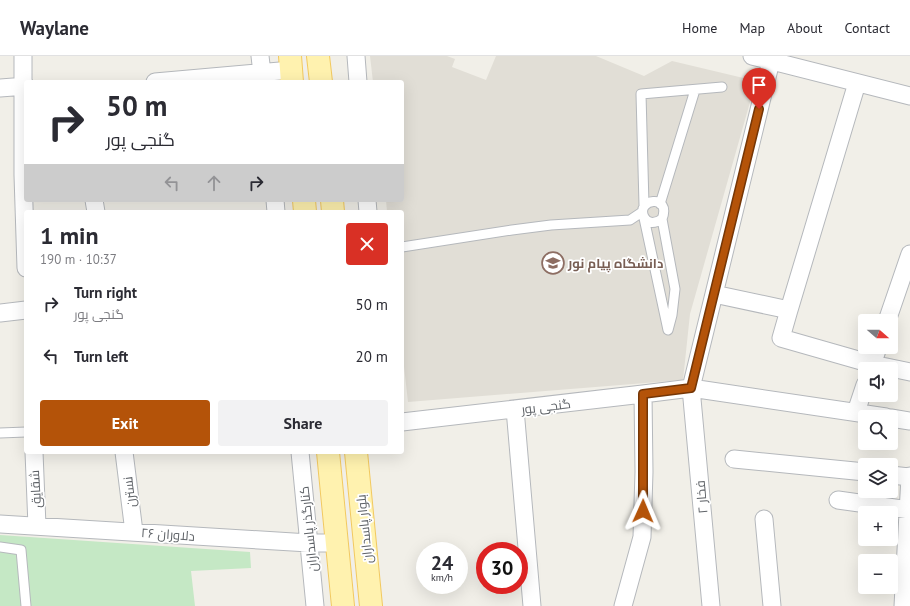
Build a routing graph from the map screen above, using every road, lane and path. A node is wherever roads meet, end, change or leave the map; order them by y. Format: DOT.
graph roads {
  1 [pos="23,56"];
  2 [pos="260,56"];
  3 [pos="318,56"];
  4 [pos="356,56"];
  5 [pos="752,56"];
  6 [pos="771,61"];
  7 [pos="291,69"];
  8 [pos="262,78"];
  9 [pos="208,80"];
  10 [pos="321,80"];
  11 [pos="358,80"];
  12 [pos="857,83"];
  13 [pos="24,86"];
  14 [pos="722,87"];
  15 [pos="0,88"];
  16 [pos="695,90"];
  17 [pos="910,96"];
  18 [pos="660,204"];
  19 [pos="24,210"];
  20 [pos="643,212"];
  21 [pos="662,219"];
  22 [pos="404,247"];
  23 [pos="910,254"];
  24 [pos="714,294"];
  25 [pos="24,310"];
  26 [pos="789,310"];
  27 [pos="0,313"];
  28 [pos="889,314"];
  29 [pos="858,363"];
  30 [pos="898,370"];
  31 [pos="910,372"];
  32 [pos="691,388"];
  33 [pos="643,394"];
  34 [pos="859,402"];
  35 [pos="515,409"];
  36 [pos="856,412"];
  37 [pos="898,419"];
  38 [pos="910,421"];
  39 [pos="404,422"];
  40 [pos="24,432"];
  41 [pos="0,433"];
  42 [pos="34,454"];
  43 [pos="124,454"];
  44 [pos="300,454"];
  45 [pos="328,454"];
  46 [pos="356,454"];
  47 [pos="734,459"];
  48 [pos="858,471"];
  49 [pos="898,475"];
  50 [pos="910,476"];
  51 [pos="838,500"];
  52 [pos="909,509"];
  53 [pos="764,519"];
  54 [pos="0,524"];
  55 [pos="37,526"];
  56 [pos="134,532"];
  57 [pos="309,543"];
  58 [pos="337,544"];
  59 [pos="0,547"];
  60 [pos="26,606"];
  61 [pos="315,606"];
  62 [pos="343,606"];
  63 [pos="371,606"];
  64 [pos="532,606"];
  65 [pos="623,606"];
  66 [pos="710,606"];
  67 [pos="772,606"];
  68 [pos="903,606"];
  1 -- 13 [label="street"];
  2 -- 8 [label="street"];
  3 -- 10 [label="main road"];
  4 -- 11 [label="street"];
  5 -- 6 [label="street"];
  6 -- 12 [label="street"];
  6 -- 24 [label="street, فخار ۲"];
  7 -- 8 [label="street"];
  8 -- 9 [label="street"];
  12 -- 17 [label="street"];
  12 -- 26 [label="street"];
  13 -- 15 [label="street"];
  13 -- 19 [label="street"];
  14 -- 16 [label="lane"];
  16 -- 18 [label="lane"];
  16 -- 20 [label="lane"];
  18 -- 20 [label="lane"];
  18 -- 21 [label="lane"];
  20 -- 21 [label="lane"];
  20 -- 21 [label="lane"];
  20 -- 22 [label="lane"];
  23 -- 28 [label="street"];
  24 -- 26 [label="street"];
  24 -- 32 [label="street, فخار ۲"];
  25 -- 27 [label="street"];
  26 -- 29 [label="street"];
  30 -- 31 [label="street"];
  32 -- 33 [label="street, گنجی پور"];
  32 -- 36 [label="street, گنجی پور"];
  32 -- 66 [label="street, فخار ۲"];
  33 -- 35 [label="street, گنجی پور"];
  33 -- 65 [label="street"];
  34 -- 36 [label="street"];
  35 -- 39 [label="street, گنجی پور"];
  35 -- 64 [label="street"];
  37 -- 38 [label="street"];
  40 -- 41 [label="lane"];
  42 -- 55 [label="street, شقایق"];
  43 -- 56 [label="street, نسترن"];
  44 -- 57 [label="street, کنارگذر پاسداران"];
  45 -- 58 [label="main road"];
  46 -- 63 [label="main road, بلوار پاسداران"];
  47 -- 48 [label="street"];
  49 -- 50 [label="street"];
  50 -- 52 [label="street"];
  51 -- 52 [label="street"];
  52 -- 68 [label="street"];
  53 -- 67 [label="street"];
  54 -- 55 [label="street, دلاوران ۲۶"];
  55 -- 56 [label="street, دلاوران ۲۶"];
  56 -- 57 [label="street, دلاوران ۲۶"];
  57 -- 58 [label="street, دلاوران ۲۶"];
  57 -- 61 [label="street, کنارگذر پاسداران"];
  58 -- 62 [label="main road"];
  59 -- 60 [label="lane"];
}
